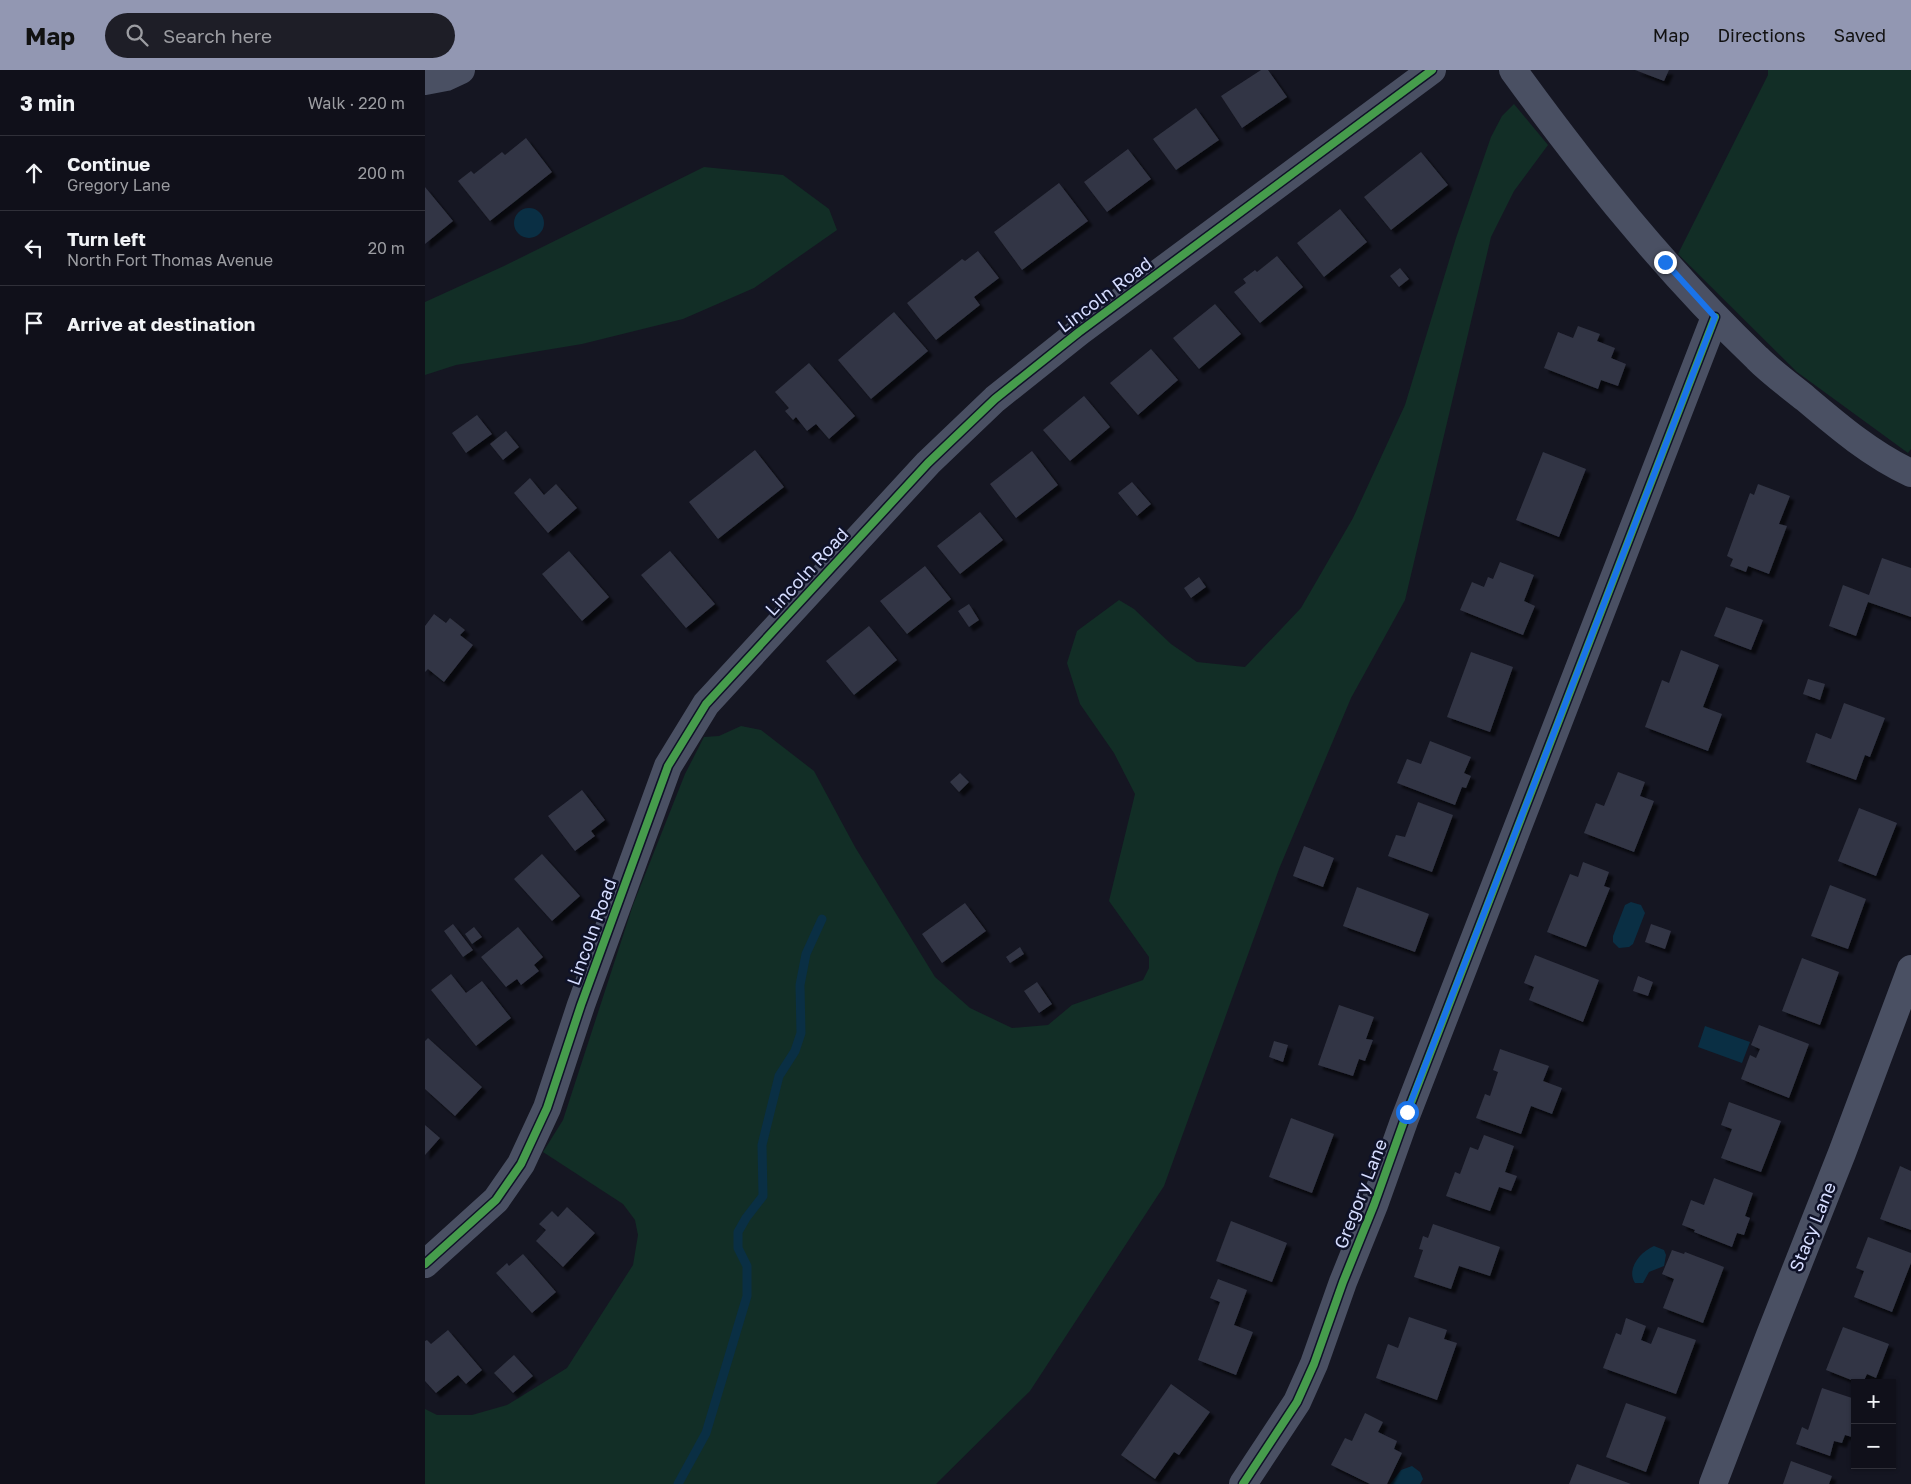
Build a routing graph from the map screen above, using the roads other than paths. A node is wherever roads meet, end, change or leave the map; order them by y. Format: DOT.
graph roads {
  1 [pos="461,70"];
  2 [pos="1432,70"];
  3 [pos="1513,70"];
  4 [pos="425,81"];
  5 [pos="1715,317"];
  6 [pos="1911,472"];
  7 [pos="1911,970"];
  8 [pos="425,1264"];
  9 [pos="1243,1484"];
  10 [pos="1713,1484"];
  1 -- 4 [label="street"];
  2 -- 8 [label="street, Lincoln Road"];
  3 -- 5 [label="street"];
  5 -- 6 [label="street"];
  5 -- 9 [label="street, Gregory Lane"];
  7 -- 10 [label="street, Stacy Lane"];
}
